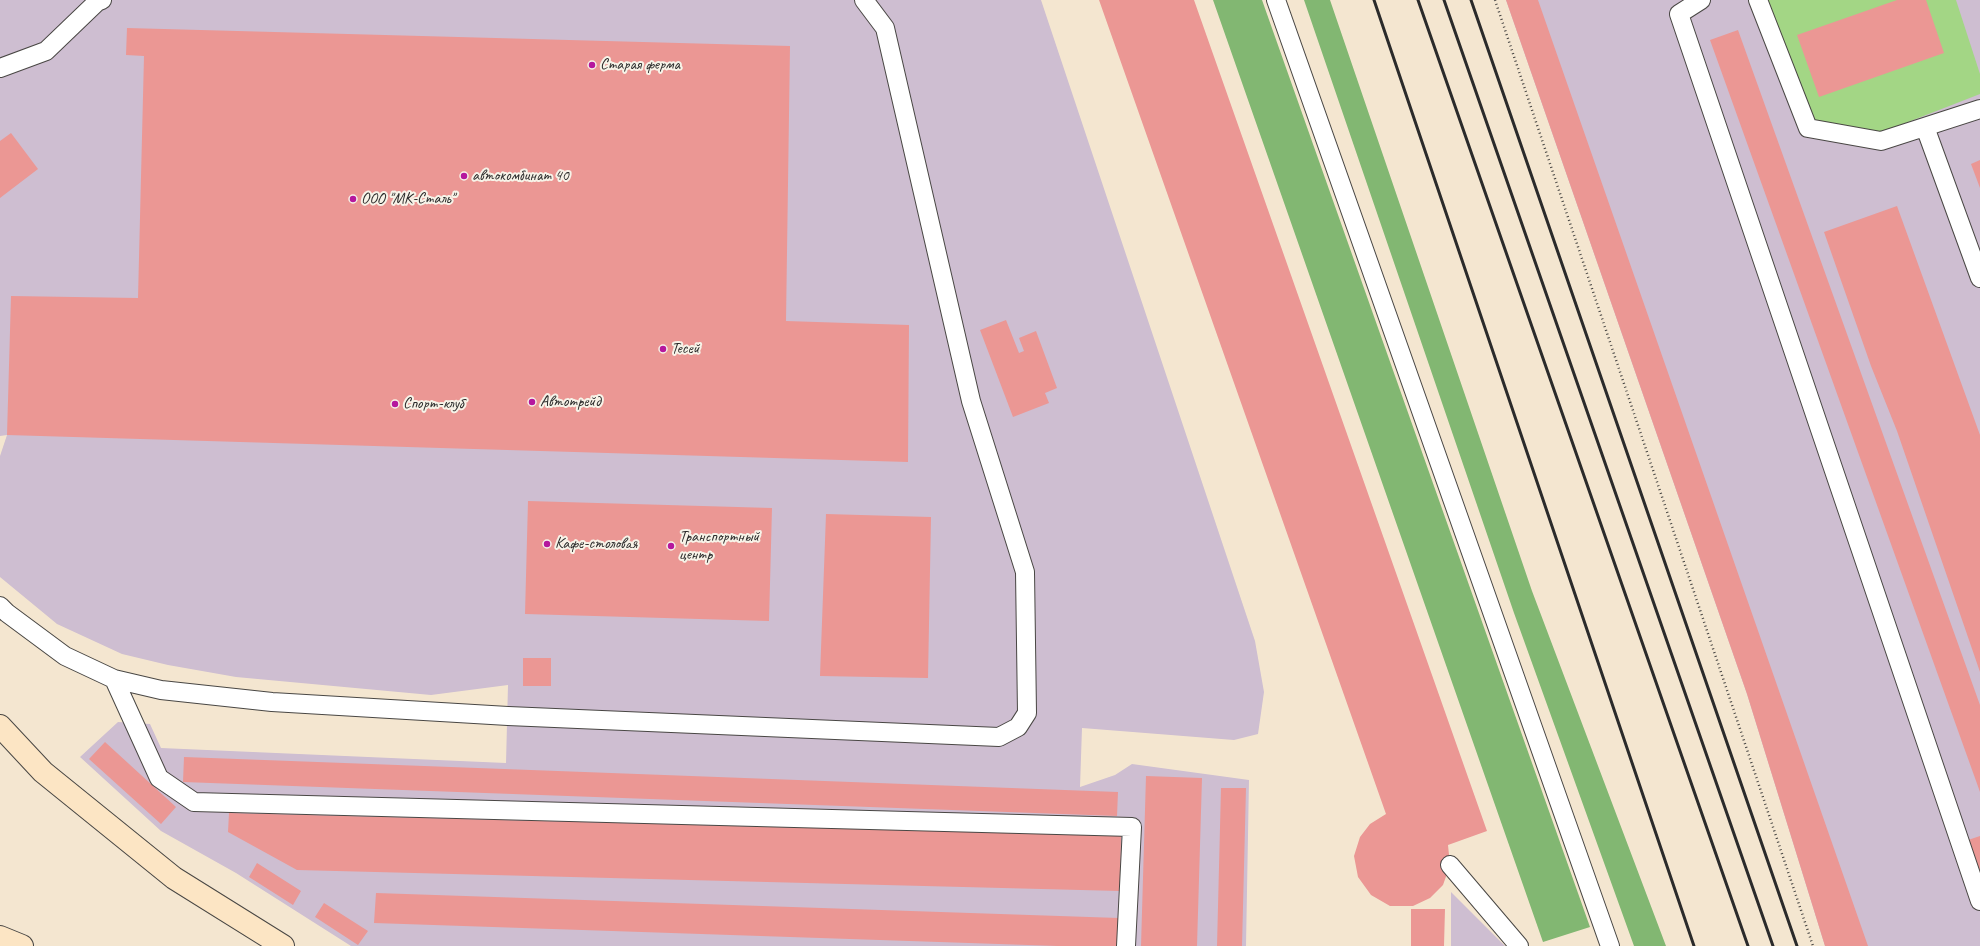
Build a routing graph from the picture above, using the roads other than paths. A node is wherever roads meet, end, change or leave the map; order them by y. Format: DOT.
graph roads {
  1 [pos="102,0"];
  2 [pos="864,0"];
  3 [pos="1276,0"];
  4 [pos="1701,0"];
  5 [pos="1758,0"];
  6 [pos="0,68"];
  7 [pos="1980,109"];
  8 [pos="1924,127"];
  9 [pos="1980,278"];
  10 [pos="0,606"];
  11 [pos="114,679"];
  12 [pos="0,726"];
  13 [pos="1450,865"];
  14 [pos="1980,901"];
  15 [pos="0,937"];
  16 [pos="1605,942"];
  17 [pos="22,946"];
  18 [pos="283,946"];
  19 [pos="1126,946"];
  20 [pos="1519,946"];
  1 -- 6 [label="lane"];
  2 -- 11 [label="lane"];
  3 -- 16 [label="lane"];
  4 -- 14 [label="lane"];
  5 -- 8 [label="lane"];
  7 -- 8 [label="lane"];
  8 -- 9 [label="lane"];
  10 -- 11 [label="lane"];
  11 -- 19 [label="lane"];
  12 -- 18 [label="main road"];
  13 -- 20 [label="lane"];
  15 -- 17 [label="main road"];
}
